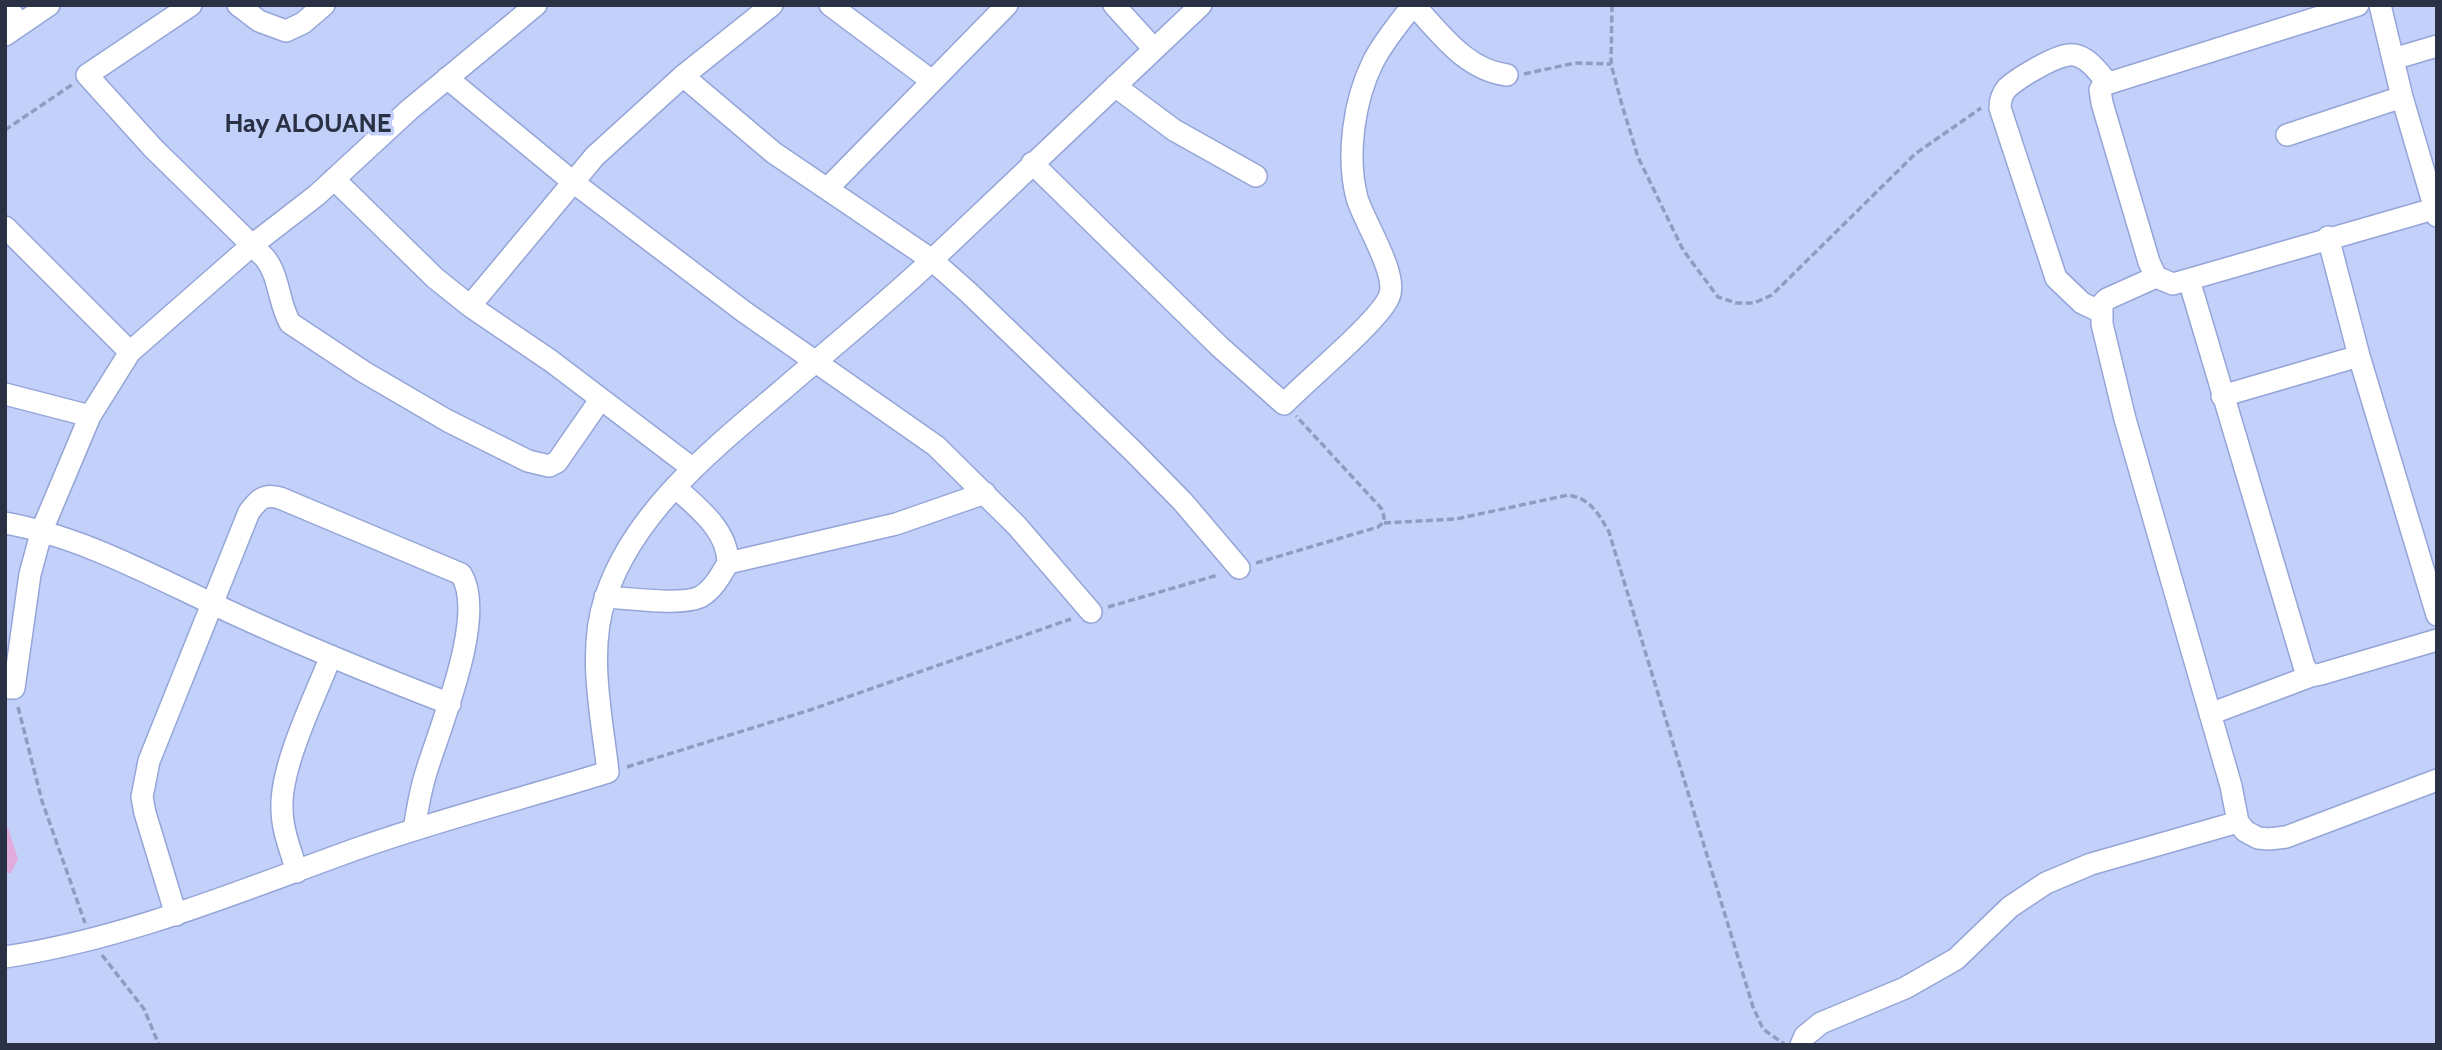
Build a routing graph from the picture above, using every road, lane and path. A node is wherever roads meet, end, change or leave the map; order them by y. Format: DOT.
graph roads {
  1 [pos="49,5"];
  2 [pos="191,5"];
  3 [pos="238,5"];
  4 [pos="324,5"];
  5 [pos="536,5"];
  6 [pos="772,5"];
  7 [pos="830,5"];
  8 [pos="1007,5"];
  9 [pos="1114,5"];
  10 [pos="1201,5"];
  11 [pos="1414,5"];
  12 [pos="1612,5"];
  13 [pos="2358,5"];
  14 [pos="2380,5"];
  15 [pos="5,6"];
  16 [pos="13,29"];
  17 [pos="2437,46"];
  18 [pos="1154,50"];
  19 [pos="2393,59"];
  20 [pos="1611,64"];
  21 [pos="87,75"];
  22 [pos="1507,75"];
  23 [pos="683,76"];
  24 [pos="447,78"];
  25 [pos="932,81"];
  26 [pos="2107,82"];
  27 [pos="1115,86"];
  28 [pos="2402,97"];
  29 [pos="2001,99"];
  30 [pos="5,130"];
  31 [pos="2287,135"];
  32 [pos="1032,163"];
  33 [pos="1256,176"];
  34 [pos="334,179"];
  35 [pos="573,182"];
  36 [pos="827,189"];
  37 [pos="2436,211"];
  38 [pos="5,226"];
  39 [pos="2328,237"];
  40 [pos="251,246"];
  41 [pos="15,249"];
  42 [pos="932,260"];
  43 [pos="2156,277"];
  44 [pos="2189,280"];
  45 [pos="470,306"];
  46 [pos="2101,312"];
  47 [pos="130,352"];
  48 [pos="2359,356"];
  49 [pos="816,362"];
  50 [pos="5,394"];
  51 [pos="2222,396"];
  52 [pos="600,400"];
  53 [pos="1284,404"];
  54 [pos="90,416"];
  55 [pos="692,468"];
  56 [pos="675,486"];
  57 [pos="985,494"];
  58 [pos="5,523"];
  59 [pos="1384,523"];
  60 [pos="42,530"];
  61 [pos="729,563"];
  62 [pos="1239,568"];
  63 [pos="605,597"];
  64 [pos="211,604"];
  65 [pos="1091,612"];
  66 [pos="2437,615"];
  67 [pos="2437,640"];
  68 [pos="331,656"];
  69 [pos="2311,676"];
  70 [pos="10,688"];
  71 [pos="450,704"];
  72 [pos="2210,714"];
  73 [pos="608,772"];
  74 [pos="2437,780"];
  75 [pos="2238,822"];
  76 [pos="414,829"];
  77 [pos="297,872"];
  78 [pos="176,915"];
  79 [pos="91,940"];
  80 [pos="5,957"];
  81 [pos="159,1045"];
  82 [pos="1786,1045"];
  83 [pos="1801,1045"];
  1 -- 16 [label="street"];
  2 -- 21 [label="street"];
  3 -- 4 [label="street"];
  5 -- 24 [label="street"];
  6 -- 23 [label="street"];
  7 -- 25 [label="street"];
  8 -- 25 [label="street"];
  9 -- 18 [label="street"];
  10 -- 18 [label="street"];
  11 -- 22 [label="street"];
  11 -- 53 [label="street"];
  12 -- 20 [label="path"];
  13 -- 26 [label="street"];
  14 -- 19 [label="street"];
  15 -- 16 [label="street"];
  17 -- 19 [label="street"];
  18 -- 27 [label="street"];
  19 -- 28 [label="street"];
  20 -- 22 [label="path"];
  20 -- 29 [label="path"];
  21 -- 30 [label="path"];
  21 -- 40 [label="street"];
  23 -- 35 [label="street"];
  23 -- 36 [label="street"];
  24 -- 34 [label="street"];
  24 -- 35 [label="street"];
  25 -- 36 [label="street"];
  26 -- 29 [label="street"];
  26 -- 43 [label="street"];
  27 -- 32 [label="street"];
  27 -- 33 [label="street"];
  28 -- 31 [label="street"];
  28 -- 37 [label="street"];
  29 -- 46 [label="street"];
  32 -- 42 [label="street"];
  32 -- 53 [label="street"];
  34 -- 40 [label="street"];
  34 -- 45 [label="street"];
  35 -- 45 [label="street"];
  35 -- 49 [label="street"];
  36 -- 42 [label="street"];
  37 -- 39 [label="street"];
  38 -- 41 [label="street"];
  39 -- 44 [label="street"];
  39 -- 48 [label="street"];
  40 -- 47 [label="street"];
  40 -- 52 [label="street"];
  41 -- 47 [label="street"];
  42 -- 49 [label="street"];
  42 -- 62 [label="street"];
  43 -- 44 [label="street"];
  43 -- 46 [label="street"];
  44 -- 51 [label="street"];
  45 -- 52 [label="street"];
  46 -- 72 [label="street"];
  47 -- 54 [label="street"];
  48 -- 51 [label="street"];
  48 -- 66 [label="street"];
  49 -- 55 [label="street"];
  49 -- 57 [label="street"];
  50 -- 54 [label="street"];
  51 -- 69 [label="street"];
  52 -- 55 [label="street"];
  53 -- 59 [label="path"];
  54 -- 60 [label="street"];
  55 -- 56 [label="street"];
  56 -- 61 [label="street"];
  56 -- 63 [label="street"];
  57 -- 61 [label="street"];
  57 -- 65 [label="street"];
  58 -- 60 [label="street"];
  59 -- 62 [label="path"];
  59 -- 82 [label="path"];
  60 -- 64 [label="street"];
  60 -- 70 [label="street"];
  61 -- 63 [label="street"];
  62 -- 65 [label="path"];
  63 -- 73 [label="street"];
  64 -- 68 [label="street"];
  64 -- 71 [label="street"];
  64 -- 78 [label="street"];
  65 -- 73 [label="path"];
  67 -- 69 [label="street"];
  68 -- 71 [label="street"];
  68 -- 77 [label="street"];
  69 -- 72 [label="street"];
  70 -- 79 [label="path"];
  71 -- 76 [label="street"];
  72 -- 75 [label="street"];
  73 -- 76 [label="street"];
  74 -- 75 [label="street"];
  75 -- 83 [label="street"];
  76 -- 77 [label="street"];
  77 -- 78 [label="street"];
  78 -- 79 [label="street"];
  79 -- 80 [label="street"];
  79 -- 81 [label="path"];
}
